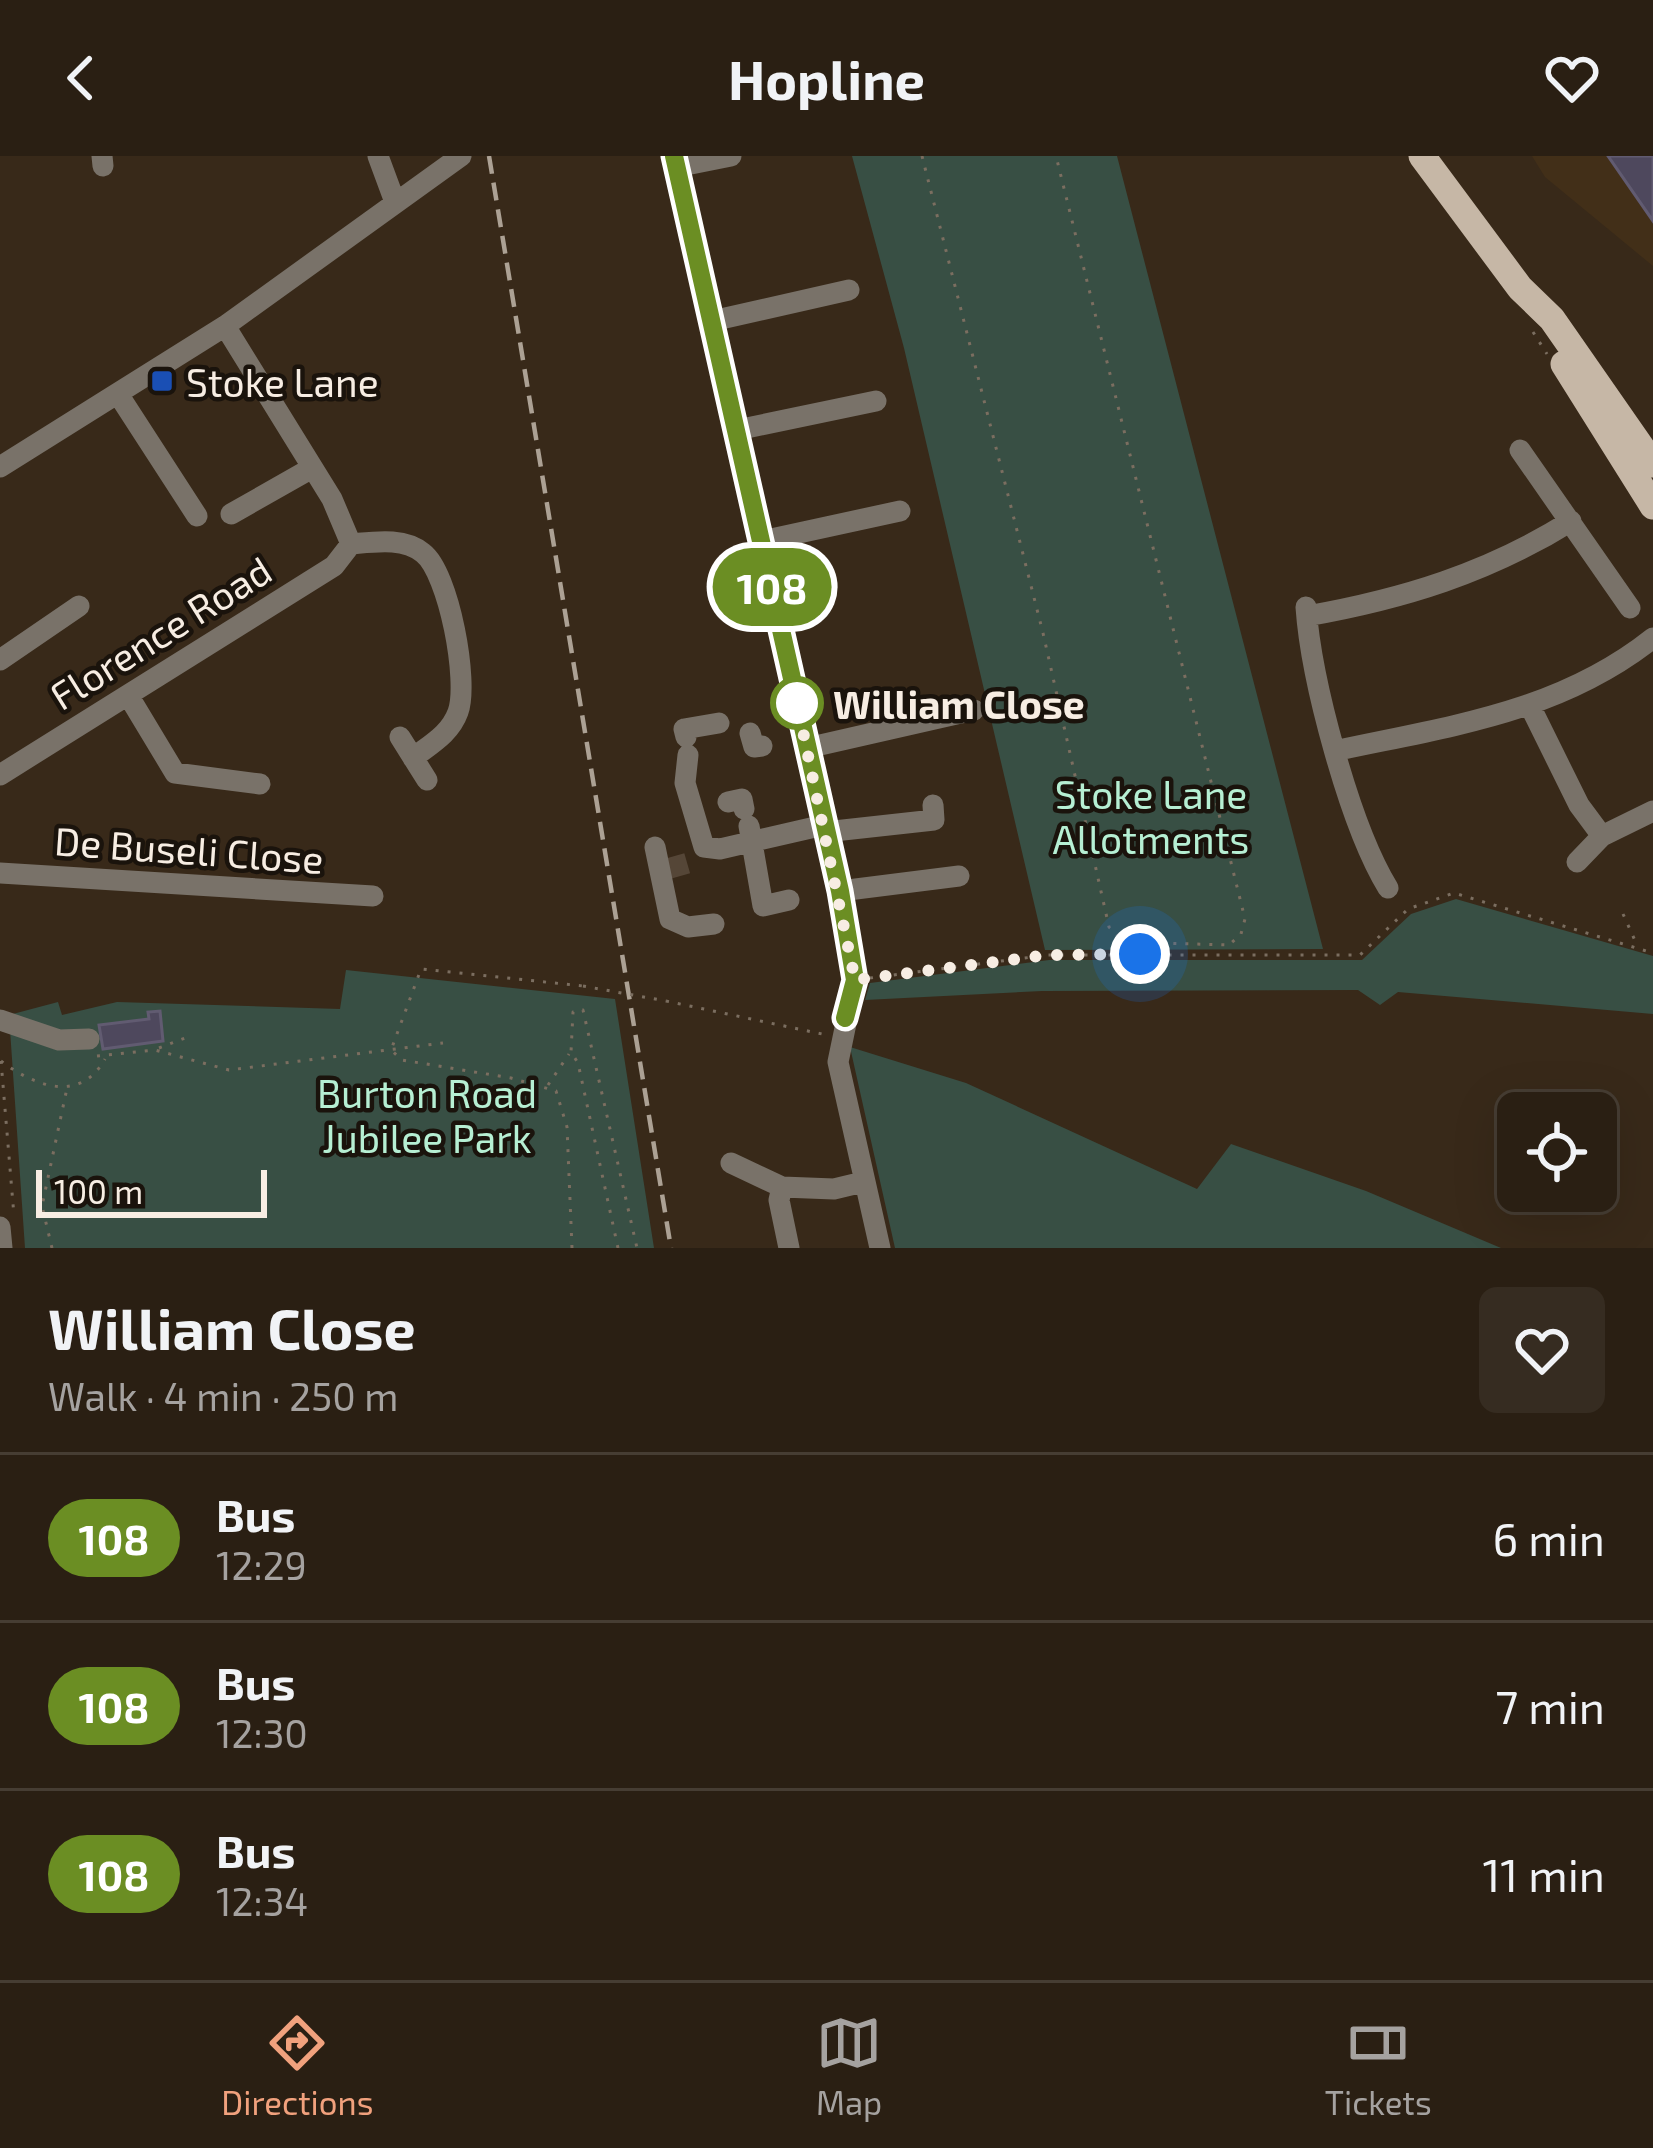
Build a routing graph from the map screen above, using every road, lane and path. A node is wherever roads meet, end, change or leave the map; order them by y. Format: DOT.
graph roads {
  1 [pos="378,156"];
  2 [pos="461,156"];
  3 [pos="731,156"];
  4 [pos="922,156"];
  5 [pos="1056,156"];
  6 [pos="1422,156"];
  7 [pos="675,162"];
  8 [pos="395,202"];
  9 [pos="1520,288"];
  10 [pos="849,290"];
  11 [pos="712,321"];
  12 [pos="225,326"];
  13 [pos="118,394"];
  14 [pos="877,402"];
  15 [pos="737,430"];
  16 [pos="1520,450"];
  17 [pos="1653,464"];
  18 [pos="0,467"];
  19 [pos="312,468"];
  20 [pos="1653,506"];
  21 [pos="900,511"];
  22 [pos="231,514"];
  23 [pos="197,516"];
  24 [pos="1571,521"];
  25 [pos="763,541"];
  26 [pos="351,544"];
  27 [pos="79,606"];
  28 [pos="1630,608"];
  29 [pos="1647,646"];
  30 [pos="0,661"];
  31 [pos="128,695"];
  32 [pos="1531,708"];
  33 [pos="974,710"];
  34 [pos="718,723"];
  35 [pos="400,737"];
  36 [pos="764,740"];
  37 [pos="806,742"];
  38 [pos="1339,750"];
  39 [pos="413,758"];
  40 [pos="0,775"];
  41 [pos="427,780"];
  42 [pos="260,784"];
  43 [pos="933,805"];
  44 [pos="1653,811"];
  45 [pos="743,820"];
  46 [pos="824,828"];
  47 [pos="1602,836"];
  48 [pos="655,847"];
  49 [pos="1576,862"];
  50 [pos="680,863"];
  51 [pos="0,873"];
  52 [pos="959,876"];
  53 [pos="1388,888"];
  54 [pos="840,891"];
  55 [pos="373,896"];
  56 [pos="789,900"];
  57 [pos="1624,914"];
  58 [pos="714,924"];
  59 [pos="1637,948"];
  60 [pos="1653,952"];
  61 [pos="855,980"];
  62 [pos="0,1020"];
  63 [pos="843,1030"];
  64 [pos="185,1038"];
  65 [pos="443,1043"];
  66 [pos="93,1048"];
  67 [pos="155,1050"];
  68 [pos="391,1051"];
  69 [pos="571,1052"];
  70 [pos="106,1055"];
  71 [pos="0,1060"];
  72 [pos="547,1086"];
  73 [pos="67,1088"];
  74 [pos="730,1163"];
  75 [pos="863,1182"];
  76 [pos="782,1187"];
  77 [pos="7,1222"];
  78 [pos="2,1248"];
  79 [pos="52,1248"];
  80 [pos="572,1248"];
  81 [pos="618,1248"];
  82 [pos="637,1248"];
  83 [pos="789,1248"];
  84 [pos="880,1248"];
  1 -- 8 [label="street"];
  2 -- 8 [label="street"];
  3 -- 7 [label="street"];
  4 -- 5 [label="path"];
  6 -- 9 [label="main road"];
  7 -- 11 [label="street"];
  8 -- 12 [label="street"];
  9 -- 17 [label="main road"];
  9 -- 20 [label="main road"];
  10 -- 11 [label="street"];
  11 -- 15 [label="street"];
  12 -- 13 [label="street"];
  12 -- 19 [label="street"];
  13 -- 18 [label="street"];
  13 -- 23 [label="street"];
  14 -- 15 [label="street"];
  15 -- 25 [label="street"];
  16 -- 24 [label="street"];
  19 -- 22 [label="street"];
  19 -- 26 [label="street"];
  21 -- 25 [label="street"];
  24 -- 28 [label="street"];
  24 -- 38 [label="street"];
  25 -- 37 [label="street"];
  26 -- 31 [label="street, Florence Road"];
  26 -- 39 [label="street"];
  27 -- 30 [label="street"];
  29 -- 32 [label="street"];
  31 -- 40 [label="street, Florence Road"];
  31 -- 42 [label="street"];
  32 -- 38 [label="street"];
  32 -- 47 [label="street"];
  33 -- 37 [label="street"];
  34 -- 50 [label="street"];
  35 -- 39 [label="street"];
  36 -- 37 [label="street"];
  37 -- 46 [label="street"];
  38 -- 53 [label="street"];
  39 -- 41 [label="street"];
  43 -- 46 [label="street"];
  44 -- 47 [label="street"];
  45 -- 46 [label="street"];
  45 -- 50 [label="street"];
  45 -- 56 [label="street"];
  46 -- 54 [label="street"];
  47 -- 49 [label="street"];
  48 -- 50 [label="street"];
  50 -- 58 [label="street"];
  51 -- 55 [label="street, De Buseli Close"];
  52 -- 54 [label="street"];
  54 -- 61 [label="street"];
  57 -- 59 [label="path"];
  59 -- 60 [label="path"];
  59 -- 61 [label="path"];
  61 -- 63 [label="street"];
  62 -- 66 [label="street"];
  63 -- 68 [label="path, bridge"];
  63 -- 75 [label="street"];
  64 -- 67 [label="path"];
  65 -- 68 [label="path"];
  66 -- 70 [label="path"];
  67 -- 68 [label="path"];
  67 -- 70 [label="path"];
  68 -- 72 [label="path"];
  69 -- 72 [label="path"];
  69 -- 81 [label="path"];
  69 -- 82 [label="path"];
  70 -- 73 [label="path"];
  71 -- 73 [label="path"];
  71 -- 77 [label="path"];
  72 -- 80 [label="path"];
  73 -- 79 [label="path"];
  74 -- 76 [label="street"];
  75 -- 76 [label="street"];
  75 -- 84 [label="street"];
  76 -- 83 [label="street"];
  77 -- 78 [label="street"];
}
